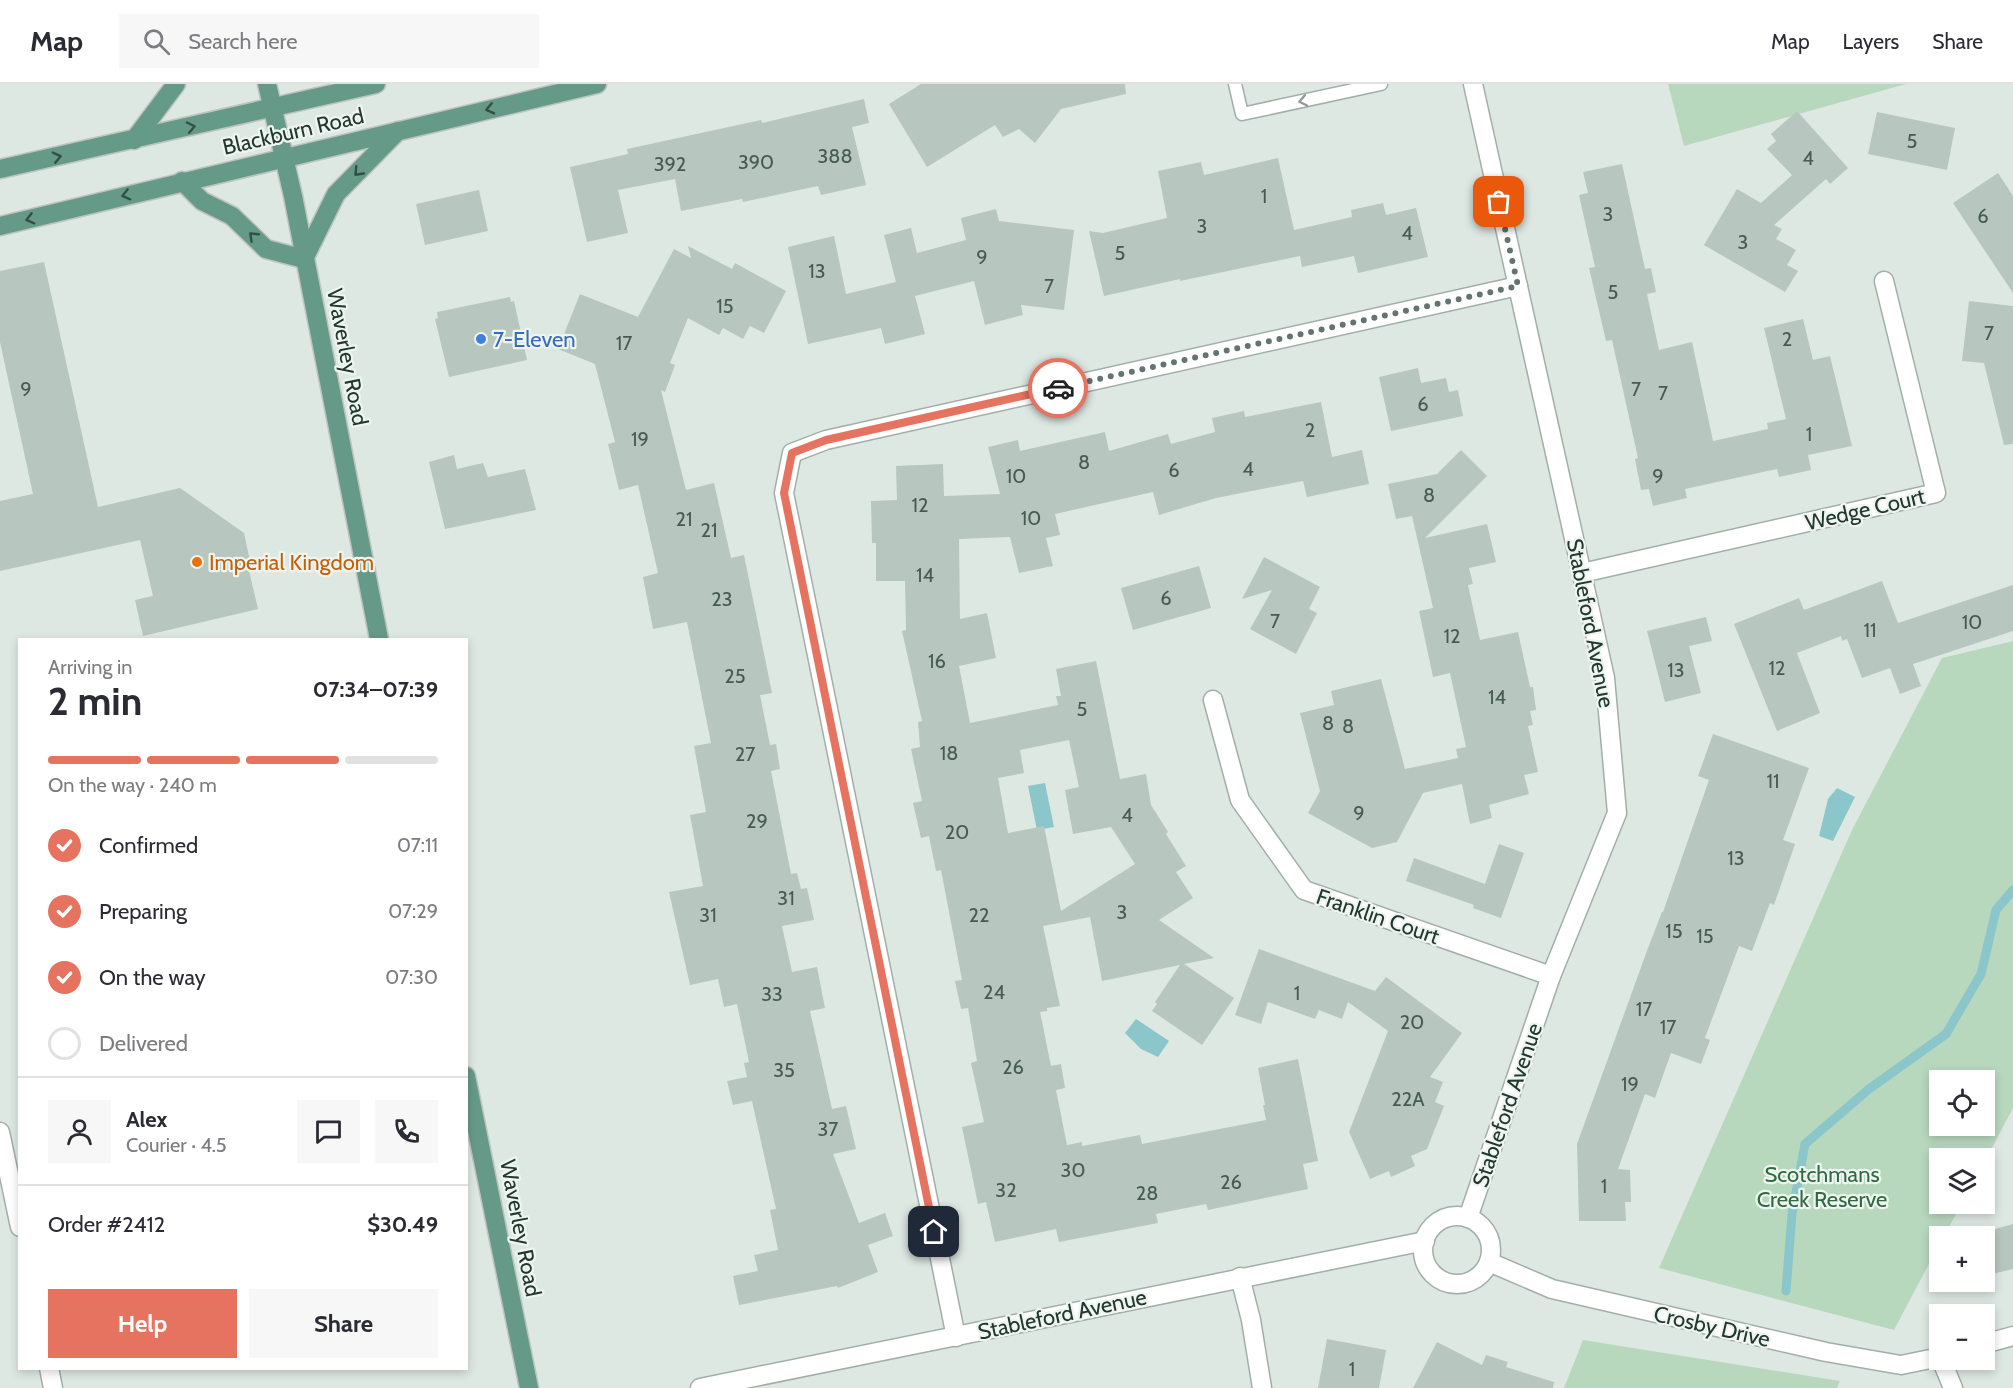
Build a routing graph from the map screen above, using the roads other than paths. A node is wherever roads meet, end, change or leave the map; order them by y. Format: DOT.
graph roads {
  1 [pos="176,84"];
  2 [pos="267,84"];
  3 [pos="375,84"];
  4 [pos="597,84"];
  5 [pos="1235,84"];
  6 [pos="1380,84"];
  7 [pos="1473,84"];
  8 [pos="545,90"];
  9 [pos="273,108"];
  10 [pos="399,130"];
  11 [pos="134,140"];
  12 [pos="285,158"];
  13 [pos="0,170"];
  14 [pos="183,182"];
  15 [pos="0,226"];
  16 [pos="304,259"];
  17 [pos="1884,281"];
  18 [pos="1518,286"];
  19 [pos="1582,573"];
  20 [pos="379,638"];
  21 [pos="1213,700"];
  22 [pos="1551,976"];
  23 [pos="468,1086"];
  24 [pos="0,1132"];
  25 [pos="18,1218"];
  26 [pos="1468,1218"];
  27 [pos="1425,1241"];
  28 [pos="1489,1262"];
  29 [pos="1240,1277"];
  30 [pos="2013,1336"];
  31 [pos="956,1337"];
  32 [pos="1995,1341"];
  33 [pos="1929,1360"];
  34 [pos="49,1370"];
  35 [pos="1945,1370"];
  36 [pos="53,1388"];
  37 [pos="529,1388"];
  38 [pos="700,1388"];
  39 [pos="1262,1388"];
  40 [pos="1953,1388"];
  1 -- 11 [label="main road"];
  2 -- 9 [label="main road, Waverley Road"];
  3 -- 9 [label="main road, Blackburn Road"];
  4 -- 8 [label="main road, Blackburn Road"];
  6 -- 5 [label="lane, one-way"];
  7 -- 18 [label="street, Stableford Avenue"];
  8 -- 10 [label="main road, Blackburn Road, one-way"];
  11 -- 9 [label="main road, Blackburn Road, one-way"];
  9 -- 12 [label="main road, Waverley Road"];
  10 -- 12 [label="main road, Blackburn Road"];
  10 -- 16 [label="main road, one-way"];
  13 -- 11 [label="main road, Blackburn Road, one-way"];
  12 -- 14 [label="main road, Blackburn Road"];
  12 -- 16 [label="main road, Waverley Road"];
  14 -- 15 [label="main road, Blackburn Road, one-way"];
  16 -- 14 [label="main road, one-way"];
  16 -- 20 [label="main road, Waverley Road"];
  17 -- 19 [label="street, Wedge Court"];
  18 -- 19 [label="street, Stableford Avenue"];
  18 -- 31 [label="street"];
  19 -- 22 [label="street, Stableford Avenue"];
  21 -- 22 [label="street, Franklin Court"];
  22 -- 26 [label="street, Stableford Avenue"];
  23 -- 37 [label="main road, Waverley Road"];
  24 -- 25 [label="street"];
  26 -- 27 [label="street"];
  26 -- 28 [label="street"];
  27 -- 28 [label="street"];
  27 -- 29 [label="street, Stableford Avenue"];
  28 -- 33 [label="street, Crosby Drive"];
  29 -- 31 [label="street, Stableford Avenue"];
  29 -- 39 [label="street"];
  30 -- 32 [label="street"];
  31 -- 38 [label="street, Stableford Avenue"];
  34 -- 36 [label="street"];
  35 -- 40 [label="street"];
}
